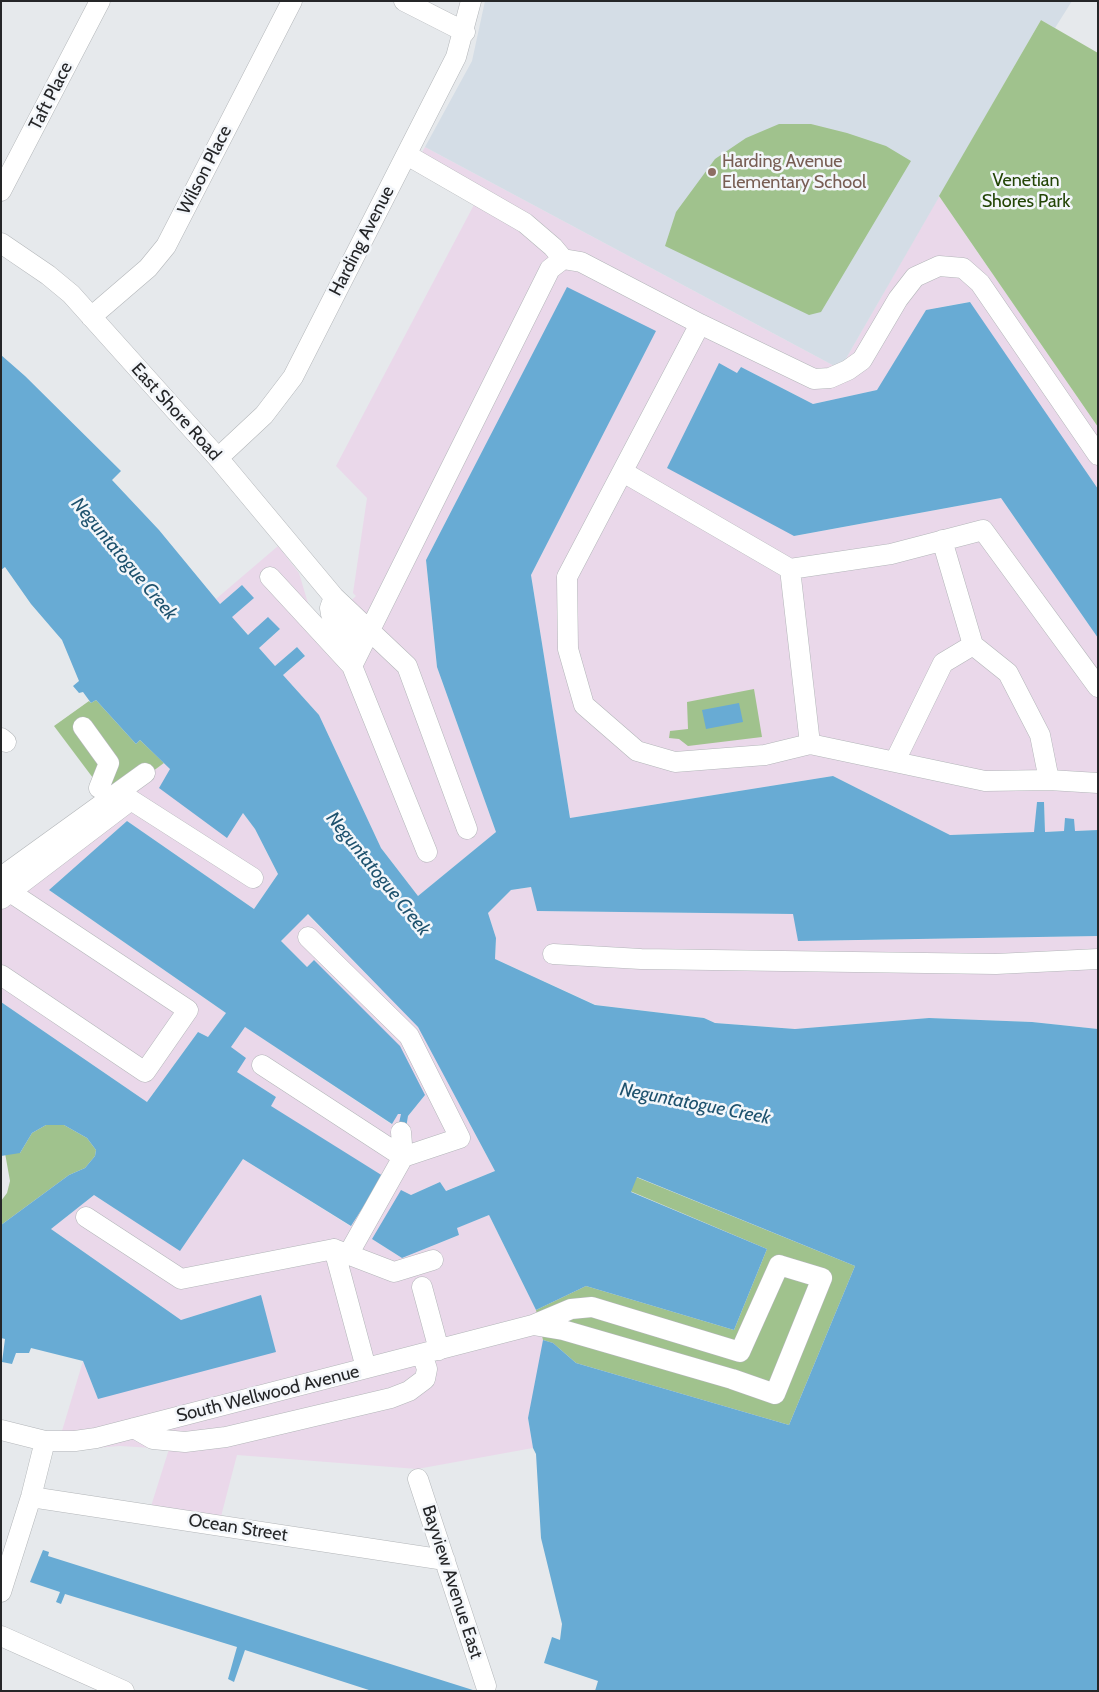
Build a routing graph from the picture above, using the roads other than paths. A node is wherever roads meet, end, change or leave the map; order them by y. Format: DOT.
graph roads {
  1 [pos="100,1"];
  2 [pos="292,1"];
  3 [pos="404,1"];
  4 [pos="471,1"];
  5 [pos="464,32"];
  6 [pos="407,154"];
  7 [pos="1,191"];
  8 [pos="1,243"];
  9 [pos="563,259"];
  10 [pos="91,317"];
  11 [pos="700,324"];
  12 [pos="1098,455"];
  13 [pos="218,458"];
  14 [pos="623,472"];
  15 [pos="942,540"];
  16 [pos="790,569"];
  17 [pos="270,577"];
  18 [pos="334,597"];
  19 [pos="369,630"];
  20 [pos="973,645"];
  21 [pos="356,657"];
  22 [pos="1098,687"];
  23 [pos="82,727"];
  24 [pos="810,744"];
  25 [pos="895,761"];
  26 [pos="145,774"];
  27 [pos="1049,780"];
  28 [pos="1098,783"];
  29 [pos="100,790"];
  30 [pos="467,829"];
  31 [pos="427,852"];
  32 [pos="253,878"];
  33 [pos="4,889"];
  34 [pos="308,937"];
  35 [pos="553,954"];
  36 [pos="1098,959"];
  37 [pos="1,975"];
  38 [pos="262,1065"];
  39 [pos="401,1132"];
  40 [pos="403,1158"];
  41 [pos="86,1217"];
  42 [pos="342,1251"];
  43 [pos="433,1260"];
  44 [pos="422,1286"];
  45 [pos="533,1326"];
  46 [pos="431,1352"];
  47 [pos="740,1352"];
  48 [pos="366,1368"];
  49 [pos="732,1379"];
  50 [pos="219,1406"];
  51 [pos="134,1428"];
  52 [pos="1,1430"];
  53 [pos="226,1437"];
  54 [pos="45,1441"];
  55 [pos="418,1479"];
  56 [pos="31,1497"];
  57 [pos="445,1560"];
  58 [pos="1,1592"];
  59 [pos="1,1636"];
  60 [pos="486,1686"];
  61 [pos="124,1691"];
  1 -- 7 [label="street, Taft Place"];
  2 -- 10 [label="street, Wilson Place"];
  3 -- 5 [label="street"];
  4 -- 5 [label="street, Harding Avenue"];
  5 -- 6 [label="street, Harding Avenue"];
  6 -- 9 [label="street"];
  6 -- 13 [label="street, Harding Avenue"];
  8 -- 10 [label="street, East Shore Road"];
  9 -- 11 [label="street"];
  9 -- 19 [label="street"];
  10 -- 13 [label="street, East Shore Road"];
  11 -- 12 [label="street"];
  11 -- 14 [label="street"];
  13 -- 18 [label="street, East Shore Road"];
  14 -- 16 [label="street"];
  14 -- 24 [label="street"];
  15 -- 16 [label="street"];
  15 -- 20 [label="street"];
  15 -- 22 [label="street"];
  16 -- 24 [label="street"];
  17 -- 21 [label="street"];
  18 -- 19 [label="street, East Shore Road"];
  18 -- 21 [label="street"];
  19 -- 21 [label="street"];
  19 -- 30 [label="street, East Shore Road"];
  20 -- 25 [label="street"];
  20 -- 27 [label="street"];
  21 -- 31 [label="street"];
  23 -- 29 [label="street"];
  24 -- 25 [label="street"];
  25 -- 27 [label="street"];
  26 -- 29 [label="street"];
  27 -- 28 [label="street"];
  29 -- 33 [label="street"];
  32 -- 33 [label="street"];
  33 -- 37 [label="street"];
  34 -- 40 [label="street"];
  35 -- 36 [label="street"];
  38 -- 40 [label="street"];
  39 -- 40 [label="street"];
  40 -- 42 [label="street"];
  41 -- 42 [label="street"];
  42 -- 43 [label="street"];
  42 -- 48 [label="street"];
  44 -- 46 [label="street"];
  45 -- 46 [label="street, South Wellwood Avenue"];
  45 -- 47 [label="street"];
  45 -- 49 [label="street"];
  46 -- 48 [label="street, South Wellwood Avenue"];
  46 -- 53 [label="street"];
  47 -- 49 [label="street"];
  47 -- 49 [label="street"];
  48 -- 50 [label="street, South Wellwood Avenue"];
  50 -- 51 [label="street, South Wellwood Avenue"];
  50 -- 53 [label="street"];
  51 -- 53 [label="street"];
  51 -- 54 [label="street, South Wellwood Avenue"];
  52 -- 54 [label="street, South Wellwood Avenue"];
  54 -- 56 [label="street"];
  55 -- 57 [label="street, Bayview Avenue East"];
  56 -- 57 [label="street, Ocean Street"];
  56 -- 58 [label="street"];
  57 -- 60 [label="street, Bayview Avenue East"];
  59 -- 61 [label="street"];
}
